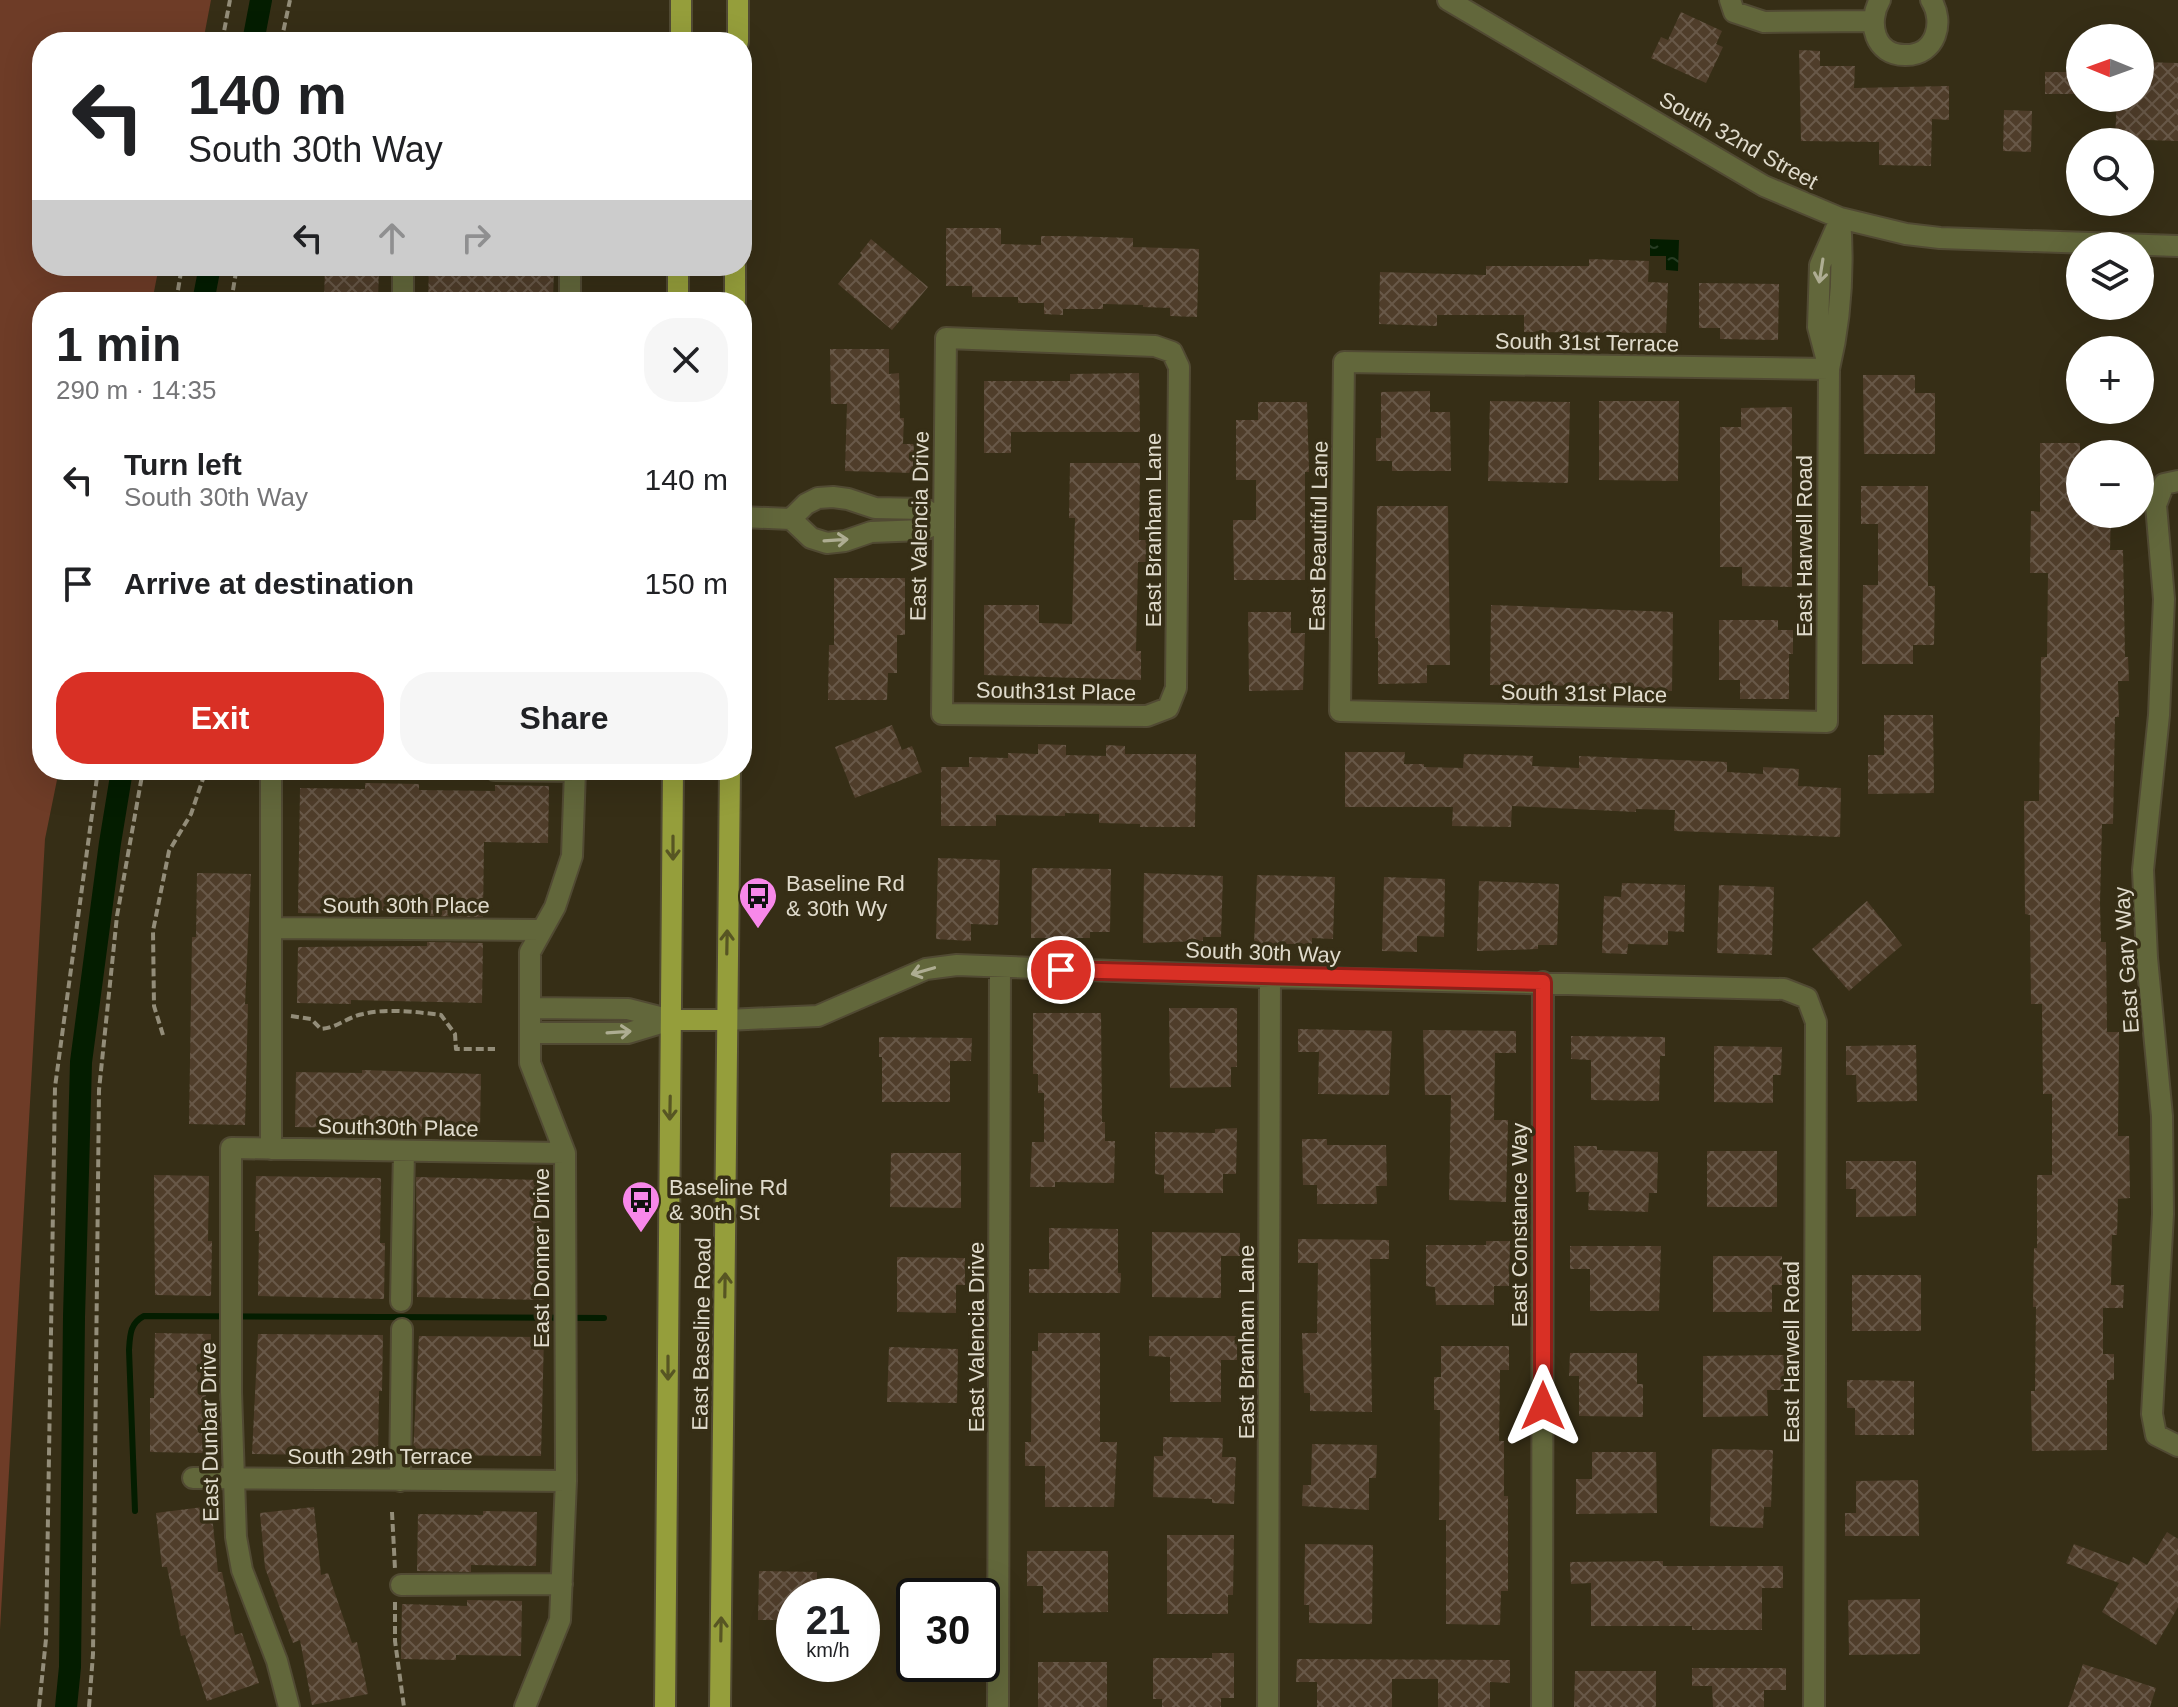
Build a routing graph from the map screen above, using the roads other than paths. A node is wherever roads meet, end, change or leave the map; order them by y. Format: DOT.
graph roads {
  1 [pos="681,0"];
  2 [pos="738,0"];
  3 [pos="1448,0"];
  4 [pos="1880,0"];
  5 [pos="1931,0"];
  6 [pos="1732,6"];
  7 [pos="1872,21"];
  8 [pos="681,32"];
  9 [pos="738,32"];
  10 [pos="1840,218"];
  11 [pos="2178,246"];
  12 [pos="1840,305"];
  13 [pos="1818,306"];
  14 [pos="946,338"];
  15 [pos="1344,362"];
  16 [pos="1829,369"];
  17 [pos="2171,483"];
  18 [pos="752,517"];
  19 [pos="791,519"];
  20 [pos="943,521"];
  21 [pos="1168,708"];
  22 [pos="1340,711"];
  23 [pos="942,714"];
  24 [pos="1827,722"];
  25 [pos="271,780"];
  26 [pos="575,780"];
  27 [pos="673,780"];
  28 [pos="730,780"];
  29 [pos="271,928"];
  30 [pos="541,930"];
  31 [pos="1000,968"];
  32 [pos="1270,977"];
  33 [pos="1543,982"];
  34 [pos="1807,998"];
  35 [pos="531,1008"];
  36 [pos="585,1009"];
  37 [pos="671,1020"];
  38 [pos="726,1020"];
  39 [pos="531,1033"];
  40 [pos="585,1033"];
  41 [pos="231,1148"];
  42 [pos="271,1149"];
  43 [pos="404,1151"];
  44 [pos="565,1153"];
  45 [pos="401,1301"];
  46 [pos="402,1329"];
  47 [pos="2178,1446"];
  48 [pos="193,1478"];
  49 [pos="233,1478"];
  50 [pos="400,1481"];
  51 [pos="566,1481"];
  52 [pos="562,1584"];
  53 [pos="397,1585"];
  54 [pos="289,1707"];
  55 [pos="525,1707"];
  56 [pos="665,1707"];
  57 [pos="720,1707"];
  58 [pos="998,1707"];
  59 [pos="1268,1707"];
  60 [pos="1542,1707"];
  61 [pos="1814,1707"];
  1 -- 8 [label="main road"];
  2 -- 9 [label="main road"];
  3 -- 10 [label="street, South 32nd Street"];
  4 -- 7 [label="street"];
  5 -- 7 [label="street"];
  6 -- 7 [label="street"];
  10 -- 11 [label="street, South 32nd Street"];
  10 -- 12 [label="street, East Harwell Road"];
  10 -- 13 [label="street, East Harwell Road, one-way"];
  12 -- 13 [label="street"];
  12 -- 16 [label="street, East Harwell Road"];
  13 -- 16 [label="street, East Harwell Road"];
  14 -- 20 [label="street, East Valencia Drive"];
  14 -- 21 [label="street, East Branham Lane"];
  15 -- 16 [label="street, South 31st Terrace"];
  15 -- 22 [label="street, East Beautiful Lane"];
  16 -- 24 [label="street, East Harwell Road"];
  17 -- 47 [label="street, East Gary Way"];
  18 -- 19 [label="street"];
  19 -- 20 [label="street, one-way"];
  19 -- 20 [label="street"];
  20 -- 23 [label="street, East Valencia Drive"];
  21 -- 23 [label="street, South31st Place"];
  22 -- 24 [label="street, South 31st Place"];
  25 -- 29 [label="street"];
  26 -- 30 [label="street, East Donner Drive"];
  27 -- 37 [label="main road, East Baseline Road, one-way"];
  38 -- 28 [label="main road, East Baseline Road, one-way"];
  29 -- 30 [label="street, South 30th Place"];
  29 -- 42 [label="street"];
  30 -- 35 [label="street, East Donner Drive"];
  31 -- 32 [label="street, South 30th Way"];
  31 -- 38 [label="street, South 30th Way, one-way"];
  31 -- 58 [label="street, East Valencia Drive"];
  32 -- 33 [label="street, South 30th Way"];
  32 -- 59 [label="street, East Branham Lane"];
  33 -- 34 [label="street, South 30th Way"];
  33 -- 60 [label="street, East Constance Way"];
  34 -- 61 [label="street, East Harwell Road"];
  35 -- 36 [label="street"];
  35 -- 39 [label="street, East Donner Drive"];
  36 -- 37 [label="street"];
  36 -- 40 [label="street"];
  37 -- 38 [label="main road"];
  40 -- 37 [label="street, one-way"];
  37 -- 56 [label="main road, East Baseline Road, one-way"];
  57 -- 38 [label="main road, East Baseline Road, one-way"];
  39 -- 40 [label="street"];
  39 -- 44 [label="street, East Donner Drive"];
  41 -- 42 [label="street, South30th Place"];
  41 -- 49 [label="street, East Dunbar Drive"];
  42 -- 43 [label="street, South30th Place"];
  43 -- 44 [label="street, South30th Place"];
  43 -- 45 [label="street"];
  44 -- 51 [label="street, East Donner Drive"];
  46 -- 50 [label="street"];
  48 -- 49 [label="street, South 29th Terrace"];
  49 -- 50 [label="street, South 29th Terrace"];
  49 -- 54 [label="street, East Dunbar Drive"];
  50 -- 51 [label="street, South 29th Terrace"];
  51 -- 52 [label="street, East Donner Drive"];
  52 -- 53 [label="street"];
  52 -- 55 [label="street, East Donner Drive"];
}
